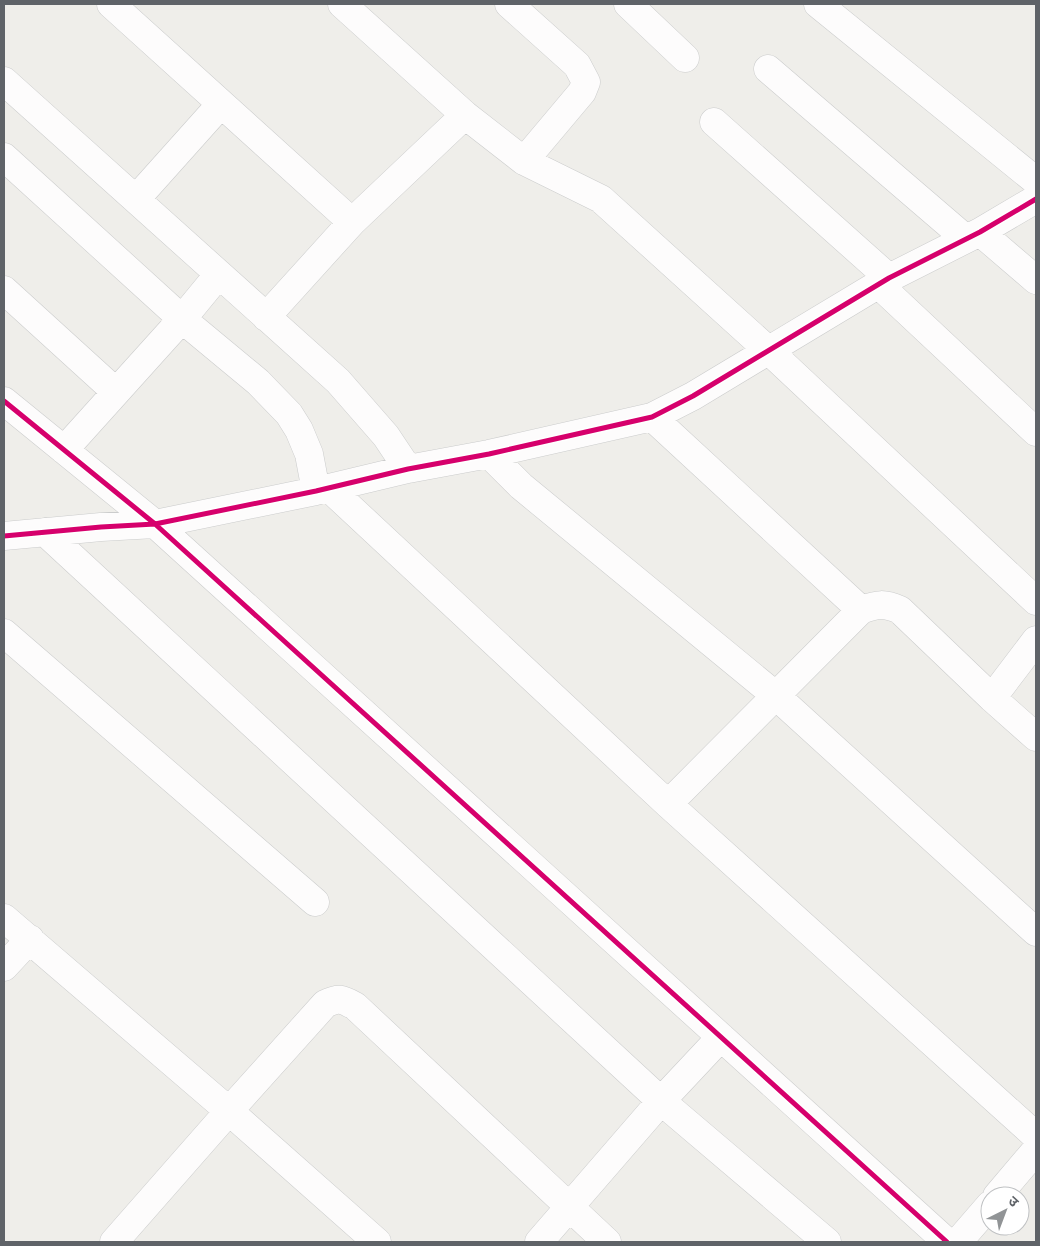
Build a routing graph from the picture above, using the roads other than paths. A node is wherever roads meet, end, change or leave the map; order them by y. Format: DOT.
graph roads {
  1 [pos="111,4"];
  2 [pos="342,4"];
  3 [pos="509,4"];
  4 [pos="628,4"];
  5 [pos="818,4"];
  6 [pos="686,58"];
  7 [pos="768,69"];
  8 [pos="4,81"];
  9 [pos="221,104"];
  10 [pos="466,115"];
  11 [pos="714,122"];
  12 [pos="4,157"];
  13 [pos="524,161"];
  14 [pos="1036,181"];
  15 [pos="136,199"];
  16 [pos="1036,199"];
  17 [pos="352,222"];
  18 [pos="973,235"];
  19 [pos="219,274"];
  20 [pos="1036,280"];
  21 [pos="884,281"];
  22 [pos="4,290"];
  23 [pos="266,317"];
  24 [pos="182,319"];
  25 [pos="769,351"];
  26 [pos="116,392"];
  27 [pos="4,401"];
  28 [pos="652,417"];
  29 [pos="1036,432"];
  30 [pos="64,450"];
  31 [pos="489,454"];
  32 [pos="408,469"];
  33 [pos="323,490"];
  34 [pos="155,524"];
  35 [pos="45,532"];
  36 [pos="4,536"];
  37 [pos="1036,601"];
  38 [pos="861,610"];
  39 [pos="4,633"];
  40 [pos="1036,640"];
  41 [pos="775,695"];
  42 [pos="992,698"];
  43 [pos="1036,738"];
  44 [pos="668,804"];
  45 [pos="315,902"];
  46 [pos="4,918"];
  47 [pos="1036,932"];
  48 [pos="30,939"];
  49 [pos="4,968"];
  50 [pos="721,1037"];
  51 [pos="661,1101"];
  52 [pos="229,1111"];
  53 [pos="1036,1136"];
  54 [pos="1036,1150"];
  55 [pos="1005,1186"];
  56 [pos="570,1206"];
  57 [pos="980,1216"];
  58 [pos="114,1242"];
  59 [pos="377,1242"];
  60 [pos="539,1242"];
  61 [pos="608,1242"];
  62 [pos="827,1242"];
  63 [pos="946,1242"];
  64 [pos="958,1242"];
  1 -- 9 [label="street"];
  2 -- 10 [label="street"];
  3 -- 13 [label="street"];
  4 -- 6 [label="street"];
  5 -- 14 [label="street"];
  7 -- 18 [label="street"];
  8 -- 15 [label="street"];
  9 -- 15 [label="street"];
  9 -- 17 [label="street"];
  10 -- 13 [label="street"];
  10 -- 17 [label="street"];
  11 -- 21 [label="street"];
  12 -- 24 [label="street"];
  13 -- 25 [label="street"];
  15 -- 19 [label="street"];
  16 -- 18 [label="street"];
  17 -- 23 [label="street"];
  18 -- 20 [label="street"];
  18 -- 21 [label="street"];
  19 -- 23 [label="street"];
  19 -- 24 [label="street"];
  21 -- 25 [label="street"];
  21 -- 29 [label="street"];
  22 -- 26 [label="street"];
  23 -- 32 [label="street"];
  24 -- 26 [label="street"];
  24 -- 33 [label="street"];
  25 -- 28 [label="street"];
  25 -- 37 [label="street"];
  26 -- 30 [label="street"];
  27 -- 30 [label="street"];
  28 -- 31 [label="street"];
  28 -- 38 [label="street"];
  30 -- 34 [label="street"];
  31 -- 32 [label="street"];
  31 -- 41 [label="street"];
  32 -- 33 [label="street"];
  33 -- 34 [label="street"];
  33 -- 44 [label="street"];
  34 -- 35 [label="street"];
  34 -- 50 [label="street"];
  35 -- 36 [label="street"];
  35 -- 51 [label="street"];
  38 -- 41 [label="street"];
  38 -- 42 [label="street"];
  39 -- 45 [label="street"];
  40 -- 42 [label="street"];
  41 -- 44 [label="street"];
  41 -- 47 [label="street"];
  42 -- 43 [label="street"];
  44 -- 53 [label="street"];
  46 -- 48 [label="street"];
  48 -- 49 [label="street"];
  48 -- 52 [label="street"];
  50 -- 51 [label="street"];
  50 -- 63 [label="street"];
  51 -- 56 [label="street"];
  51 -- 62 [label="street"];
  52 -- 56 [label="street"];
  52 -- 58 [label="street"];
  52 -- 59 [label="street"];
  54 -- 55 [label="street"];
  56 -- 60 [label="street"];
  56 -- 61 [label="street"];
  57 -- 64 [label="street"];
}
